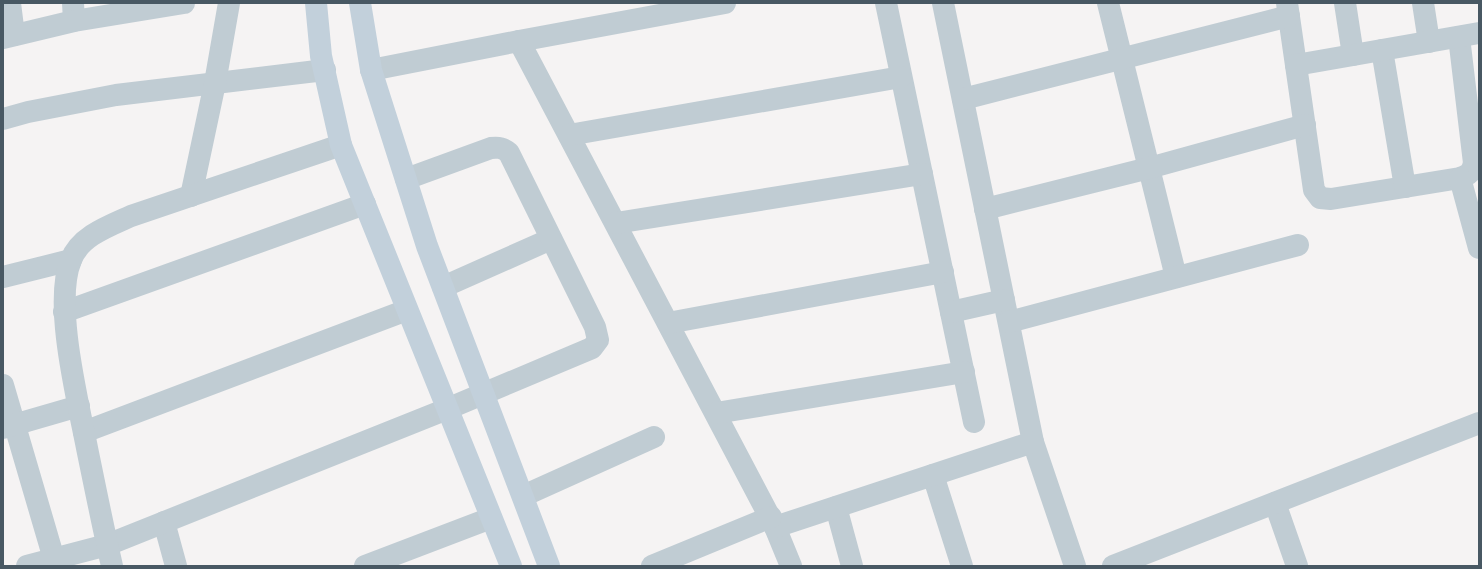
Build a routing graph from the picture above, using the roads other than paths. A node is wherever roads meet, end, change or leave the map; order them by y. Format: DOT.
graph roads {
  1 [pos="10,3"];
  2 [pos="184,3"];
  3 [pos="229,3"];
  4 [pos="316,3"];
  5 [pos="360,3"];
  6 [pos="725,3"];
  7 [pos="886,3"];
  8 [pos="943,3"];
  9 [pos="1108,3"];
  10 [pos="1345,3"];
  11 [pos="1423,3"];
  12 [pos="1288,9"];
  13 [pos="74,12"];
  14 [pos="1469,35"];
  15 [pos="9,36"];
  16 [pos="519,41"];
  17 [pos="1429,42"];
  18 [pos="1382,50"];
  19 [pos="1354,55"];
  20 [pos="1122,58"];
  21 [pos="1296,65"];
  22 [pos="325,70"];
  23 [pos="371,70"];
  24 [pos="901,77"];
  25 [pos="215,83"];
  26 [pos="962,99"];
  27 [pos="3,119"];
  28 [pos="1305,125"];
  29 [pos="569,134"];
  30 [pos="341,145"];
  31 [pos="1149,168"];
  32 [pos="922,174"];
  33 [pos="1460,178"];
  34 [pos="406,179"];
  35 [pos="1404,187"];
  36 [pos="191,196"];
  37 [pos="365,204"];
  38 [pos="985,209"];
  39 [pos="616,223"];
  40 [pos="551,238"];
  41 [pos="1298,245"];
  42 [pos="1479,248"];
  43 [pos="71,260"];
  44 [pos="943,272"];
  45 [pos="3,277"];
  46 [pos="1176,277"];
  47 [pos="443,287"];
  48 [pos="1004,300"];
  49 [pos="407,310"];
  50 [pos="64,312"];
  51 [pos="951,312"];
  52 [pos="1008,322"];
  53 [pos="668,323"];
  54 [pos="964,372"];
  55 [pos="3,385"];
  56 [pos="484,394"];
  57 [pos="79,406"];
  58 [pos="447,409"];
  59 [pos="716,413"];
  60 [pos="974,422"];
  61 [pos="1479,423"];
  62 [pos="9,426"];
  63 [pos="84,432"];
  64 [pos="654,437"];
  65 [pos="1033,442"];
  66 [pos="933,475"];
  67 [pos="523,496"];
  68 [pos="1275,503"];
  69 [pos="836,507"];
  70 [pos="491,518"];
  71 [pos="164,522"];
  72 [pos="773,522"];
  73 [pos="107,545"];
  74 [pos="54,559"];
  75 [pos="27,566"];
  76 [pos="112,566"];
  77 [pos="176,566"];
  78 [pos="365,566"];
  79 [pos="511,566"];
  80 [pos="549,566"];
  81 [pos="652,566"];
  82 [pos="791,566"];
  83 [pos="852,566"];
  84 [pos="962,566"];
  85 [pos="1075,566"];
  86 [pos="1114,566"];
  87 [pos="1297,566"];
  1 -- 15 [label="street"];
  2 -- 13 [label="street"];
  3 -- 25 [label="street"];
  4 -- 22 [label="main road"];
  5 -- 23 [label="main road"];
  6 -- 16 [label="street"];
  7 -- 24 [label="street"];
  8 -- 26 [label="street"];
  9 -- 20 [label="street"];
  10 -- 19 [label="street"];
  11 -- 17 [label="street"];
  12 -- 20 [label="street"];
  12 -- 21 [label="street"];
  13 -- 15 [label="street"];
  14 -- 17 [label="street"];
  14 -- 33 [label="street"];
  16 -- 23 [label="street"];
  16 -- 29 [label="street"];
  17 -- 18 [label="street"];
  18 -- 19 [label="street"];
  18 -- 35 [label="street"];
  19 -- 21 [label="street"];
  20 -- 26 [label="street"];
  20 -- 31 [label="street"];
  21 -- 28 [label="street"];
  22 -- 25 [label="street"];
  22 -- 30 [label="main road"];
  23 -- 34 [label="main road"];
  24 -- 29 [label="street"];
  24 -- 32 [label="street"];
  25 -- 27 [label="street"];
  25 -- 36 [label="street"];
  26 -- 38 [label="street"];
  28 -- 31 [label="street"];
  28 -- 35 [label="street"];
  29 -- 39 [label="street"];
  30 -- 36 [label="street"];
  30 -- 37 [label="main road"];
  31 -- 38 [label="street"];
  31 -- 46 [label="street"];
  32 -- 39 [label="street"];
  32 -- 44 [label="street"];
  33 -- 35 [label="street"];
  33 -- 42 [label="street"];
  34 -- 40 [label="street"];
  34 -- 47 [label="main road"];
  36 -- 43 [label="street"];
  37 -- 49 [label="main road"];
  37 -- 50 [label="street"];
  38 -- 48 [label="street"];
  39 -- 53 [label="street"];
  40 -- 47 [label="street"];
  40 -- 56 [label="street"];
  41 -- 46 [label="street"];
  43 -- 45 [label="street"];
  43 -- 50 [label="street"];
  44 -- 51 [label="street"];
  44 -- 53 [label="street"];
  46 -- 52 [label="street"];
  47 -- 56 [label="main road"];
  48 -- 51 [label="street"];
  48 -- 52 [label="street"];
  49 -- 58 [label="main road"];
  49 -- 63 [label="street"];
  50 -- 57 [label="street"];
  51 -- 54 [label="street"];
  52 -- 65 [label="street"];
  53 -- 59 [label="street"];
  54 -- 59 [label="street"];
  54 -- 60 [label="street"];
  55 -- 62 [label="street"];
  56 -- 58 [label="street"];
  56 -- 67 [label="main road"];
  57 -- 62 [label="street"];
  57 -- 63 [label="street"];
  58 -- 70 [label="main road"];
  58 -- 71 [label="street"];
  59 -- 72 [label="street"];
  61 -- 68 [label="street"];
  62 -- 74 [label="street"];
  63 -- 73 [label="street"];
  64 -- 67 [label="street"];
  65 -- 66 [label="street"];
  65 -- 85 [label="street"];
  66 -- 69 [label="street"];
  66 -- 84 [label="street"];
  67 -- 80 [label="main road"];
  68 -- 86 [label="street"];
  68 -- 87 [label="street"];
  69 -- 72 [label="street"];
  69 -- 83 [label="street"];
  70 -- 78 [label="street"];
  70 -- 79 [label="main road"];
  71 -- 73 [label="street"];
  71 -- 77 [label="street"];
  72 -- 81 [label="street"];
  72 -- 82 [label="street"];
  73 -- 74 [label="street"];
  73 -- 76 [label="street"];
  74 -- 75 [label="street"];
}
